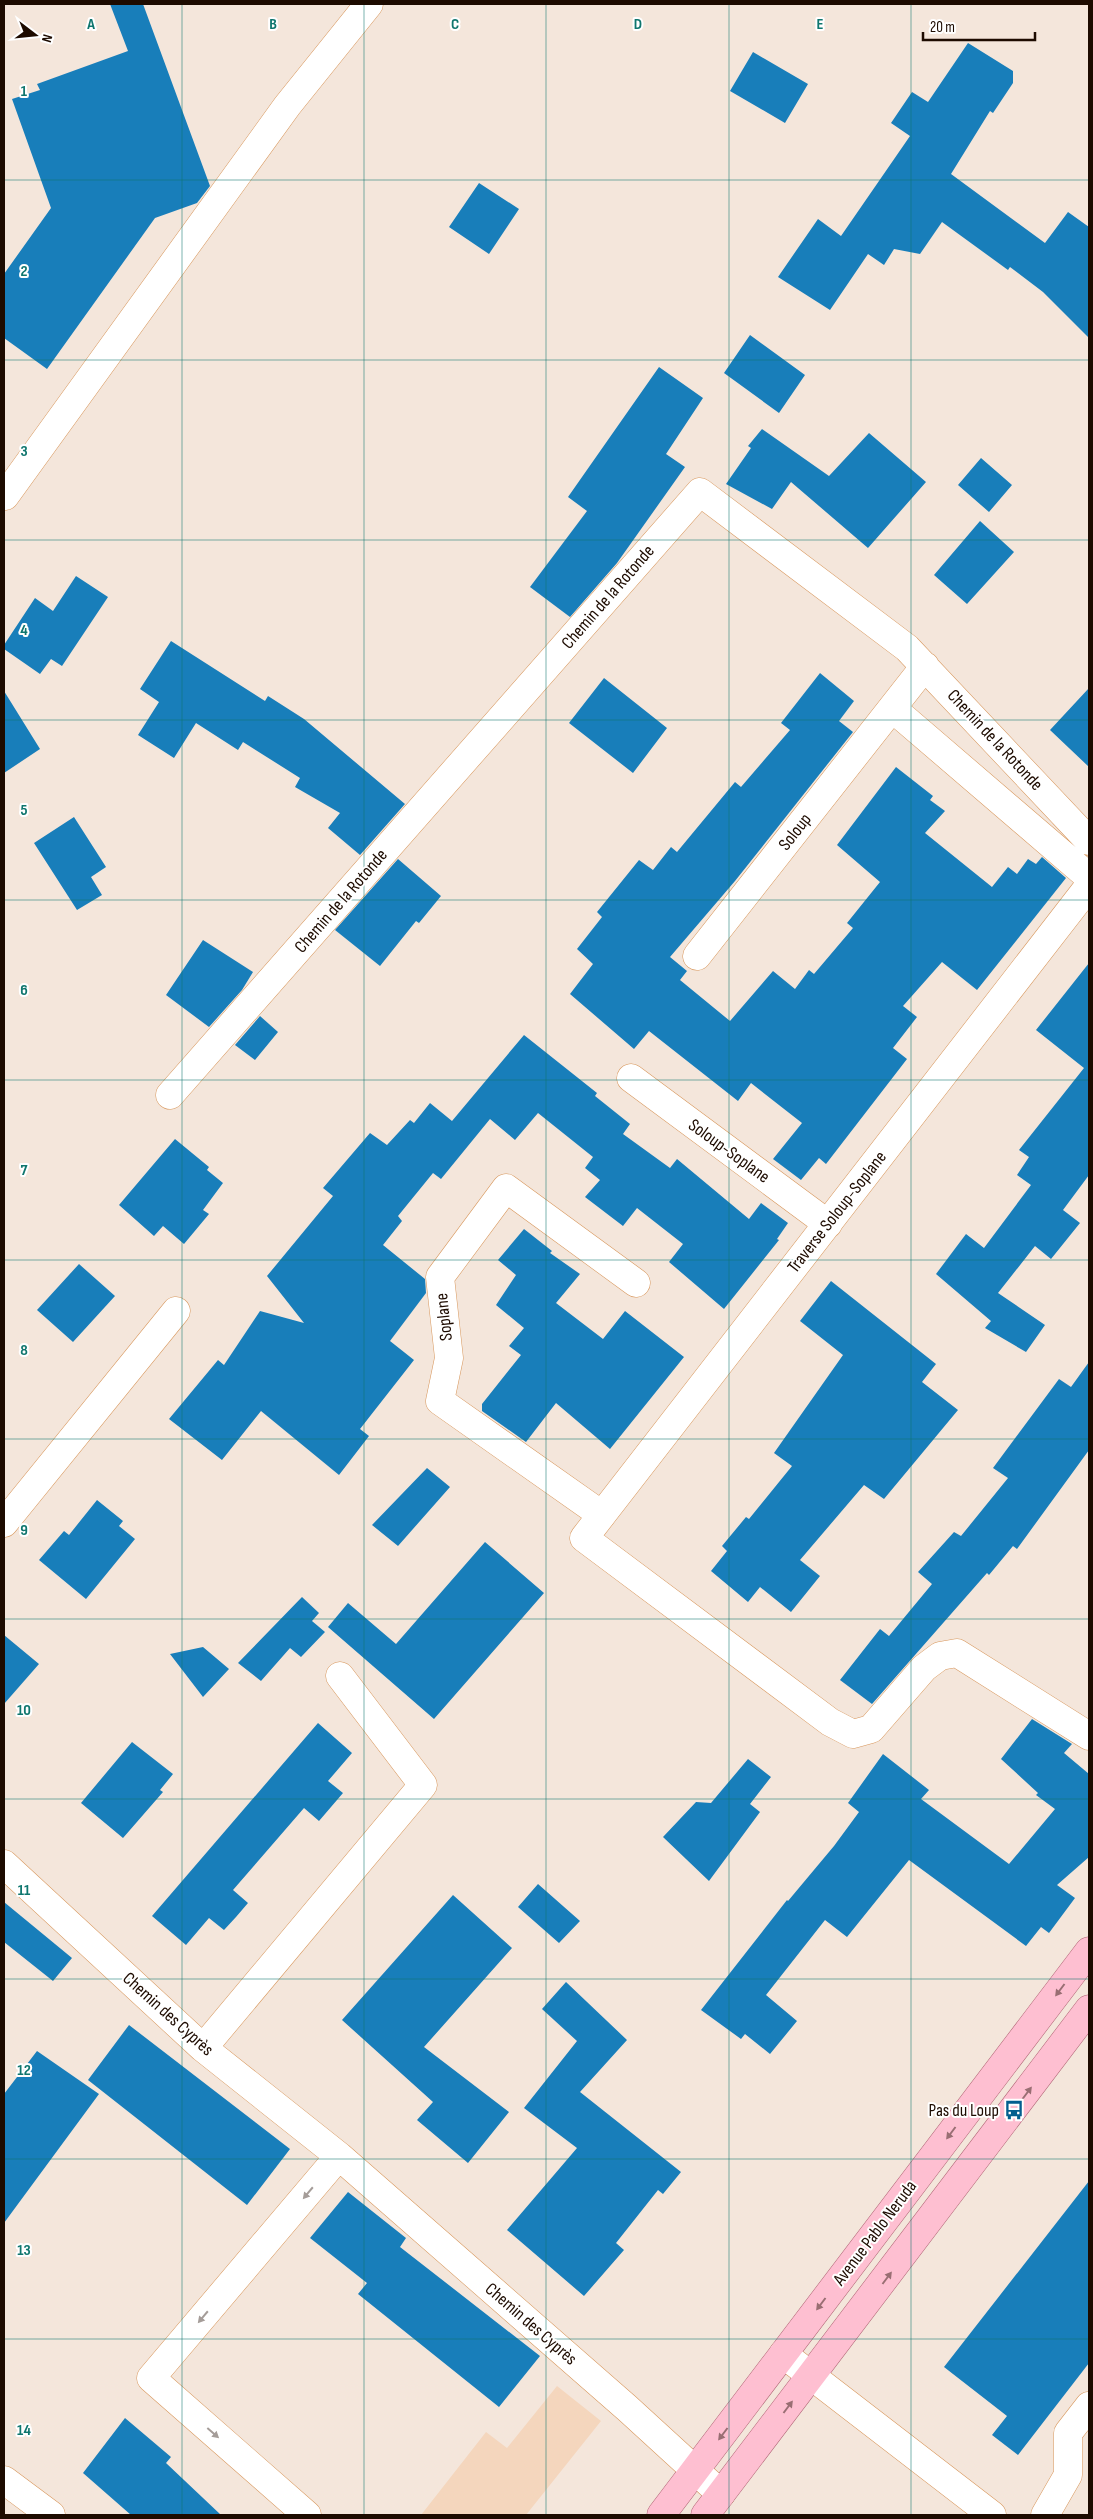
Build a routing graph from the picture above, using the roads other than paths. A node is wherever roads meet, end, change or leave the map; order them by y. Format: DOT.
graph roads {
  1 [pos="369,4"];
  2 [pos="5,496"];
  3 [pos="925,666"];
  4 [pos="892,708"];
  5 [pos="1089,840"];
  6 [pos="1089,877"];
  7 [pos="1089,886"];
  8 [pos="697,956"];
  9 [pos="631,1078"];
  10 [pos="170,1095"];
  11 [pos="828,1224"];
  12 [pos="636,1283"];
  13 [pos="176,1311"];
  14 [pos="602,1515"];
  15 [pos="4,1523"];
  16 [pos="340,1676"];
  17 [pos="1089,1736"];
  18 [pos="4,1864"];
  19 [pos="1089,1951"];
  20 [pos="1089,2009"];
  21 [pos="203,2048"];
  22 [pos="339,2156"];
  23 [pos="783,2354"];
  24 [pos="812,2376"];
  25 [pos="1089,2406"];
  26 [pos="695,2471"];
  27 [pos="4,2480"];
  28 [pos="713,2505"];
  29 [pos="51,2515"];
  30 [pos="307,2515"];
  31 [pos="661,2515"];
  32 [pos="992,2515"];
  33 [pos="1045,2515"];
  1 -- 2 [label="street"];
  3 -- 4 [label="street, Soloup"];
  3 -- 5 [label="street, Chemin de la Rotonde"];
  3 -- 10 [label="street, Chemin de la Rotonde"];
  4 -- 6 [label="street"];
  4 -- 8 [label="street, Soloup"];
  7 -- 11 [label="street, Traverse Soloup-Soplane"];
  9 -- 11 [label="street, Soloup-Soplane"];
  11 -- 14 [label="street, Traverse Soloup-Soplane"];
  12 -- 14 [label="street, Soplane"];
  13 -- 15 [label="street"];
  14 -- 17 [label="street, Traverse Soloup-Soplane"];
  16 -- 21 [label="street"];
  18 -- 21 [label="street, Chemin des Cyprès"];
  19 -- 23 [label="main road, Avenue Pablo Neruda, one-way"];
  24 -- 20 [label="main road, Avenue Pablo Neruda, one-way"];
  21 -- 22 [label="street, Chemin des Cyprès"];
  22 -- 26 [label="street, Chemin des Cyprès"];
  22 -- 30 [label="street, one-way"];
  23 -- 24 [label="street"];
  23 -- 26 [label="main road, Avenue Pablo Neruda, one-way"];
  28 -- 24 [label="main road, Avenue Pablo Neruda, one-way"];
  24 -- 32 [label="street"];
  25 -- 33 [label="street"];
  26 -- 28 [label="street, Chemin des Cyprès"];
  26 -- 31 [label="main road, Avenue Pablo Neruda"];
  27 -- 29 [label="street"];
}
